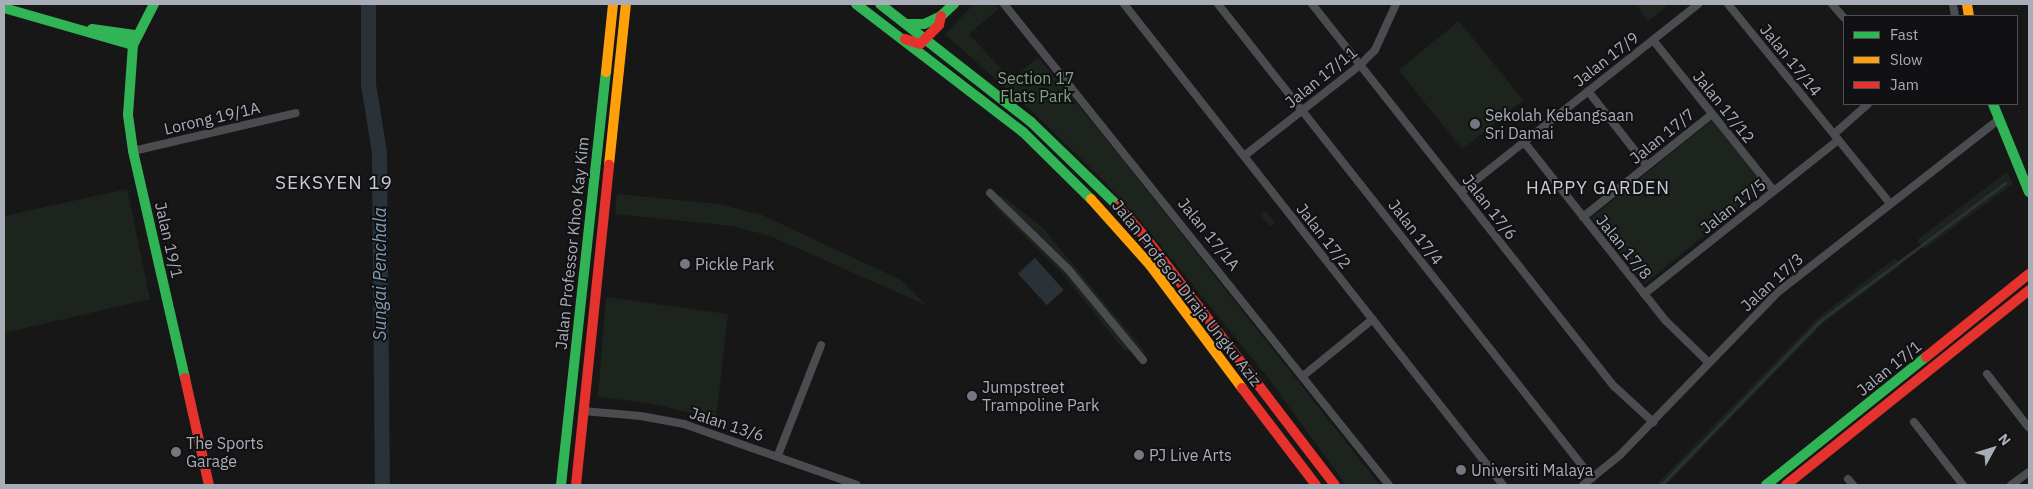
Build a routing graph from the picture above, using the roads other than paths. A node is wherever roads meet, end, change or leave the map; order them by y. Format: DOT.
graph roads {
  1 [pos="154,4"];
  2 [pos="613,4"];
  3 [pos="856,4"];
  4 [pos="880,4"];
  5 [pos="954,4"];
  6 [pos="1004,4"];
  7 [pos="1124,4"];
  8 [pos="1218,4"];
  9 [pos="1312,4"];
  10 [pos="1396,4"];
  11 [pos="1698,4"];
  12 [pos="1728,4"];
  13 [pos="1832,4"];
  14 [pos="627,5"];
  15 [pos="4,8"];
  16 [pos="942,16"];
  17 [pos="1843,17"];
  18 [pos="907,24"];
  19 [pos="900,37"];
  20 [pos="134,40"];
  21 [pos="925,40"];
  22 [pos="1652,40"];
  23 [pos="1360,65"];
  24 [pos="1588,91"];
  25 [pos="1867,105"];
  26 [pos="1993,105"];
  27 [pos="1303,110"];
  28 [pos="296,112"];
  29 [pos="1712,114"];
  30 [pos="1998,120"];
  31 [pos="1836,137"];
  32 [pos="1524,142"];
  33 [pos="133,151"];
  34 [pos="1244,156"];
  35 [pos="1647,166"];
  36 [pos="1774,191"];
  37 [pos="1460,192"];
  38 [pos="2029,192"];
  39 [pos="990,193"];
  40 [pos="1890,203"];
  41 [pos="1583,217"];
  42 [pos="2029,274"];
  43 [pos="2029,290"];
  44 [pos="1644,294"];
  45 [pos="1373,319"];
  46 [pos="821,345"];
  47 [pos="1143,360"];
  48 [pos="1709,363"];
  49 [pos="1987,374"];
  50 [pos="1303,376"];
  51 [pos="584,411"];
  52 [pos="1653,422"];
  53 [pos="1914,422"];
  54 [pos="2029,428"];
  55 [pos="778,455"];
  56 [pos="2029,472"];
  57 [pos="1592,478"];
  58 [pos="209,485"];
  59 [pos="561,485"];
  60 [pos="576,485"];
  61 [pos="857,485"];
  62 [pos="1316,485"];
  63 [pos="1335,485"];
  64 [pos="1389,485"];
  65 [pos="1503,485"];
  66 [pos="1583,485"];
  67 [pos="1766,485"];
  68 [pos="1786,485"];
  69 [pos="1963,485"];
  70 [pos="2012,485"];
  1 -- 20 [label="main road, Jalan 19/1"];
  2 -- 59 [label="main road, Jalan Professor Khoo Kay Kim"];
  3 -- 19 [label="main road, Jalan Profesor Diraja Ungku Aziz"];
  4 -- 18 [label="main road, Jalan Profesor Diraja Ungku Aziz"];
  5 -- 16 [label="main road"];
  6 -- 50 [label="street, Jalan 17/1A"];
  7 -- 34 [label="street, Jalan 17/2"];
  8 -- 27 [label="street, Jalan 17/4"];
  9 -- 23 [label="street, Jalan 17/6"];
  10 -- 23 [label="street, Jalan 17/11"];
  11 -- 22 [label="street, Jalan 17/9"];
  12 -- 31 [label="street, Jalan 17/14"];
  13 -- 17 [label="street"];
  14 -- 51 [label="main road, Jalan Professor Khoo Kay Kim"];
  15 -- 20 [label="main road"];
  16 -- 18 [label="main road"];
  16 -- 21 [label="main road"];
  18 -- 21 [label="main road, Jalan Profesor Diraja Ungku Aziz"];
  19 -- 21 [label="main road"];
  19 -- 62 [label="main road, Jalan Profesor Diraja Ungku Aziz"];
  20 -- 33 [label="main road, Jalan 19/1"];
  21 -- 63 [label="main road, Jalan Profesor Diraja Ungku Aziz"];
  22 -- 24 [label="street, Jalan 17/9"];
  22 -- 29 [label="street, Jalan 17/12"];
  23 -- 27 [label="street, Jalan 17/11"];
  23 -- 37 [label="street, Jalan 17/6"];
  24 -- 32 [label="street, Jalan 17/9"];
  24 -- 35 [label="street"];
  25 -- 31 [label="street, Jalan 17/5"];
  26 -- 30 [label="main road"];
  27 -- 34 [label="street, Jalan 17/11"];
  27 -- 57 [label="street, Jalan 17/4"];
  28 -- 33 [label="street, Lorong 19/1A"];
  29 -- 35 [label="street, Jalan 17/7"];
  29 -- 36 [label="street, Jalan 17/12"];
  30 -- 38 [label="main road"];
  30 -- 40 [label="street, Jalan 17/3"];
  31 -- 36 [label="street, Jalan 17/5"];
  31 -- 40 [label="street, Jalan 17/14"];
  32 -- 37 [label="street, Jalan 17/9"];
  32 -- 41 [label="street, Jalan 17/8"];
  33 -- 58 [label="main road, Jalan 19/1"];
  34 -- 45 [label="street, Jalan 17/2"];
  35 -- 41 [label="street, Jalan 17/7"];
  36 -- 44 [label="street, Jalan 17/5"];
  37 -- 52 [label="street, Jalan 17/6"];
  39 -- 47 [label="street"];
  40 -- 48 [label="street, Jalan 17/3"];
  41 -- 44 [label="street, Jalan 17/8"];
  42 -- 67 [label="main road, Jalan 17/1"];
  43 -- 68 [label="main road, Jalan 17/1"];
  44 -- 48 [label="street, Jalan 17/8"];
  45 -- 50 [label="street"];
  45 -- 65 [label="street, Jalan 17/2"];
  46 -- 55 [label="street"];
  48 -- 52 [label="street, Jalan 17/3"];
  49 -- 54 [label="street"];
  50 -- 64 [label="street, Jalan 17/1A"];
  51 -- 55 [label="street, Jalan 13/6"];
  51 -- 60 [label="main road, Jalan Professor Khoo Kay Kim"];
  52 -- 57 [label="street, Jalan 17/3"];
  53 -- 69 [label="street"];
  55 -- 61 [label="street, Jalan 13/6"];
  56 -- 70 [label="street"];
  57 -- 66 [label="street, Jalan 17/3"];
}
